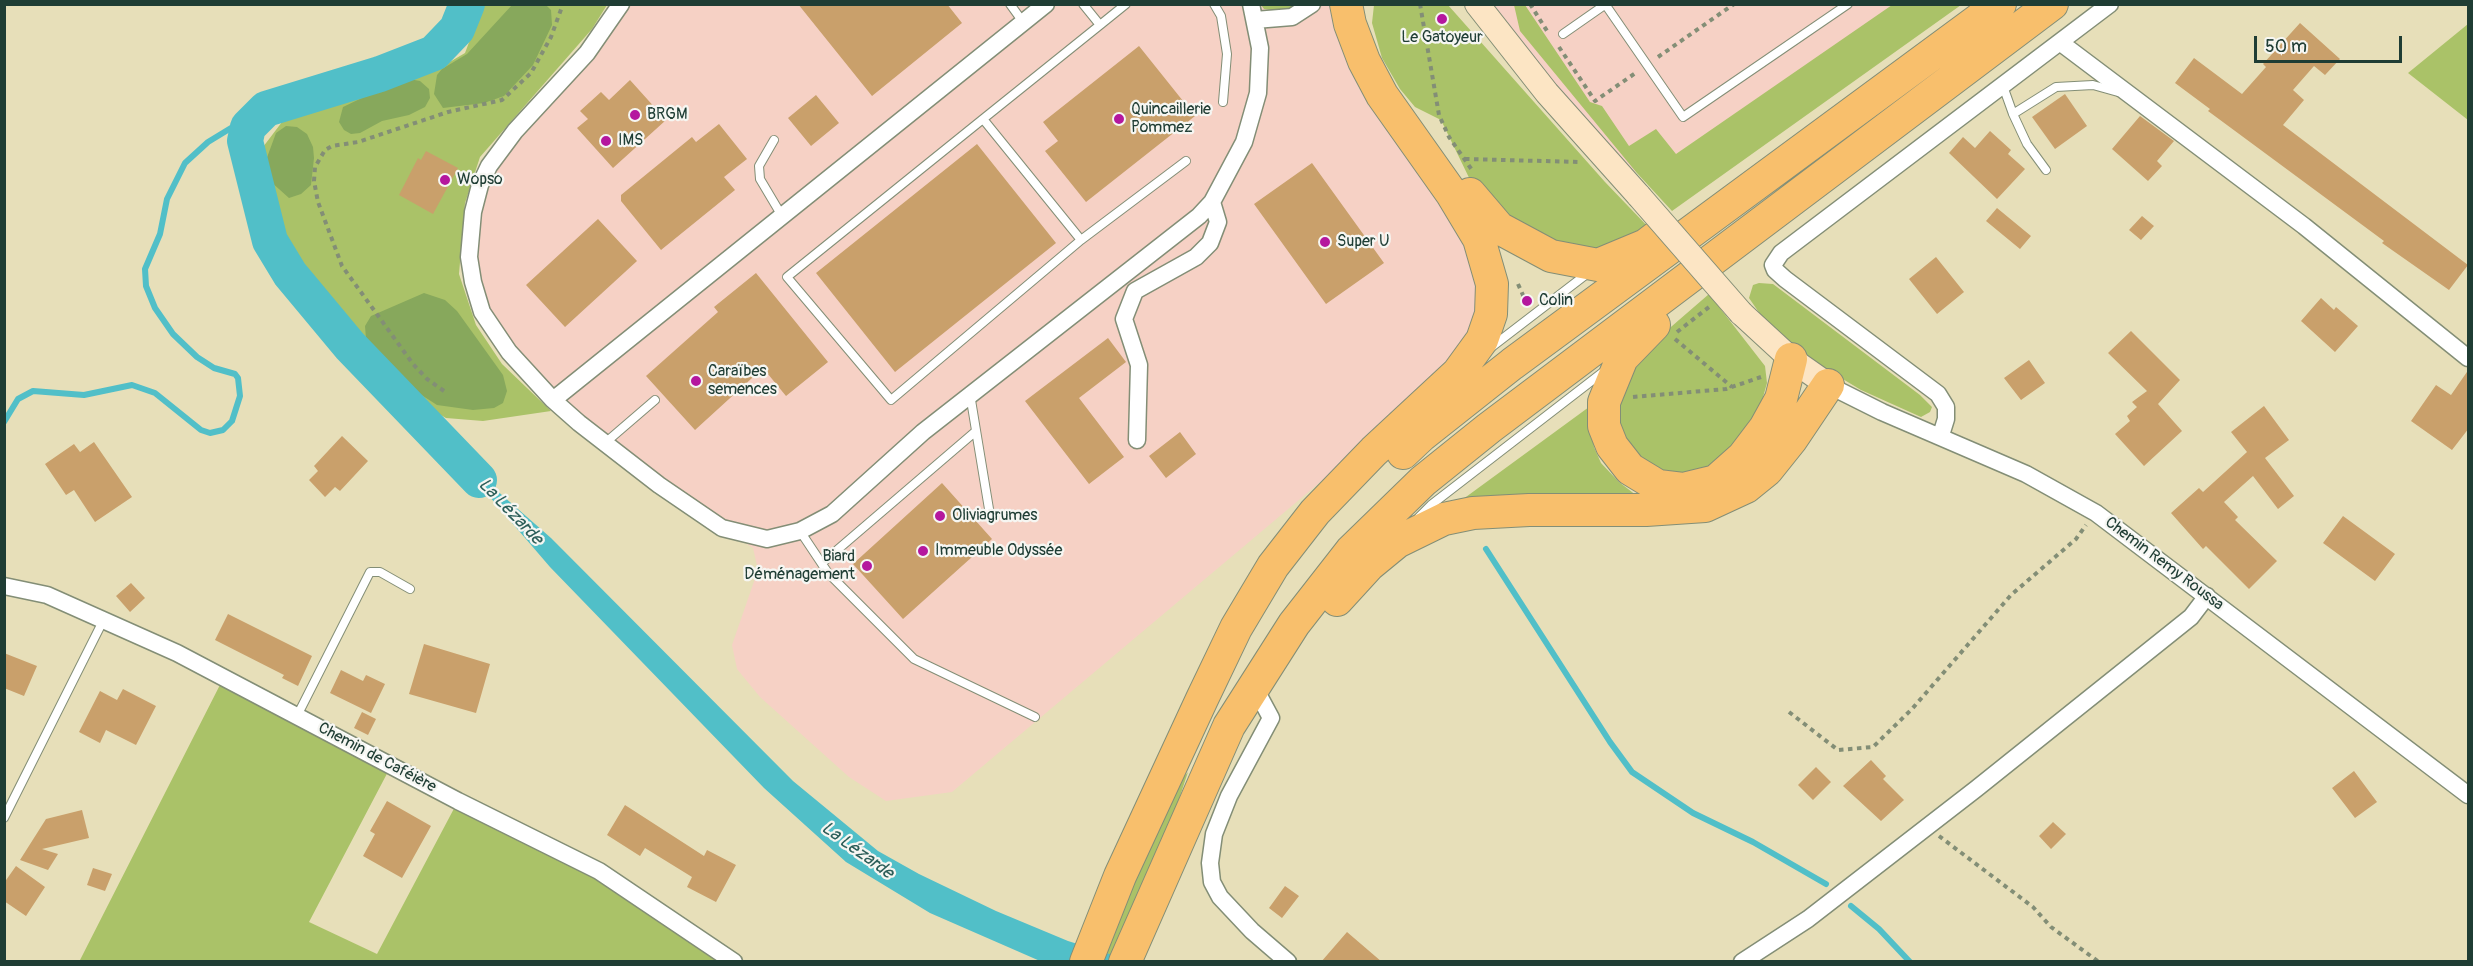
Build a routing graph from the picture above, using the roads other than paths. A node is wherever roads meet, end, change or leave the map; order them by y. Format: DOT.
graph roads {
  1 [pos="621,4"];
  2 [pos="1010,4"];
  3 [pos="1046,4"];
  4 [pos="1083,4"];
  5 [pos="1126,4"];
  6 [pos="1214,4"];
  7 [pos="1312,4"];
  8 [pos="1346,4"];
  9 [pos="1367,4"];
  10 [pos="1848,4"];
  11 [pos="2000,4"];
  12 [pos="2052,4"];
  13 [pos="2110,4"];
  14 [pos="1605,5"];
  15 [pos="1483,8"];
  16 [pos="1253,12"];
  17 [pos="1023,22"];
  18 [pos="1100,25"];
  19 [pos="1563,34"];
  20 [pos="2061,43"];
  21 [pos="2003,86"];
  22 [pos="2134,96"];
  23 [pos="1223,102"];
  24 [pos="2013,114"];
  25 [pos="1847,115"];
  26 [pos="983,119"];
  27 [pos="774,140"];
  28 [pos="1856,154"];
  29 [pos="1186,160"];
  30 [pos="2046,170"];
  31 [pos="1212,202"];
  32 [pos="782,216"];
  33 [pos="1081,240"];
  34 [pos="1598,265"];
  35 [pos="1784,353"];
  36 [pos="1622,358"];
  37 [pos="2469,358"];
  38 [pos="1458,373"];
  39 [pos="1828,385"];
  40 [pos="970,393"];
  41 [pos="553,400"];
  42 [pos="655,400"];
  43 [pos="976,431"];
  44 [pos="1941,435"];
  45 [pos="1137,440"];
  46 [pos="605,443"];
  47 [pos="989,509"];
  48 [pos="800,531"];
  49 [pos="1396,542"];
  50 [pos="822,563"];
  51 [pos="4,586"];
  52 [pos="410,589"];
  53 [pos="2207,596"];
  54 [pos="104,619"];
  55 [pos="1257,692"];
  56 [pos="1202,699"];
  57 [pos="297,716"];
  58 [pos="1035,717"];
  59 [pos="1228,726"];
  60 [pos="2469,795"];
  61 [pos="4,818"];
  62 [pos="734,962"];
  63 [pos="1086,962"];
  64 [pos="1125,962"];
  65 [pos="1288,962"];
  66 [pos="1742,962"];
  1 -- 41 [label="street"];
  2 -- 17 [label="lane"];
  3 -- 17 [label="street"];
  4 -- 18 [label="lane"];
  5 -- 18 [label="lane"];
  6 -- 23 [label="lane"];
  7 -- 16 [label="street"];
  8 -- 38 [label="highway"];
  9 -- 34 [label="highway"];
  10 -- 14 [label="lane"];
  11 -- 25 [label="highway"];
  12 -- 28 [label="highway"];
  13 -- 20 [label="street"];
  14 -- 19 [label="lane"];
  15 -- 35 [label="main road, bridge"];
  16 -- 31 [label="street"];
  17 -- 32 [label="street"];
  18 -- 26 [label="lane"];
  20 -- 21 [label="street"];
  20 -- 22 [label="street"];
  21 -- 24 [label="lane"];
  21 -- 44 [label="street"];
  22 -- 24 [label="lane"];
  22 -- 37 [label="street"];
  24 -- 30 [label="lane"];
  25 -- 34 [label="highway"];
  25 -- 56 [label="highway"];
  26 -- 33 [label="lane"];
  26 -- 33 [label="lane"];
  27 -- 32 [label="lane"];
  28 -- 36 [label="highway"];
  28 -- 59 [label="highway"];
  29 -- 33 [label="lane"];
  31 -- 40 [label="street"];
  31 -- 45 [label="street"];
  32 -- 41 [label="street"];
  34 -- 38 [label="lane"];
  35 -- 36 [label="highway"];
  35 -- 39 [label="main road"];
  36 -- 49 [label="lane"];
  38 -- 56 [label="highway"];
  39 -- 44 [label="street, Chemin Remy Roussa"];
  39 -- 49 [label="highway"];
  40 -- 43 [label="lane"];
  40 -- 48 [label="street"];
  41 -- 46 [label="street"];
  42 -- 46 [label="lane"];
  43 -- 47 [label="lane"];
  43 -- 50 [label="lane"];
  44 -- 53 [label="street, Chemin Remy Roussa"];
  46 -- 48 [label="street"];
  48 -- 50 [label="lane"];
  49 -- 55 [label="highway"];
  50 -- 58 [label="lane"];
  51 -- 54 [label="street, Chemin de Caféière"];
  52 -- 57 [label="lane"];
  53 -- 60 [label="street, Chemin Remy Roussa"];
  53 -- 66 [label="street"];
  54 -- 57 [label="street, Chemin de Caféière"];
  54 -- 61 [label="lane"];
  55 -- 59 [label="highway"];
  55 -- 65 [label="street"];
  56 -- 63 [label="highway"];
  57 -- 62 [label="street, Chemin de Caféière"];
  59 -- 64 [label="highway"];
}
